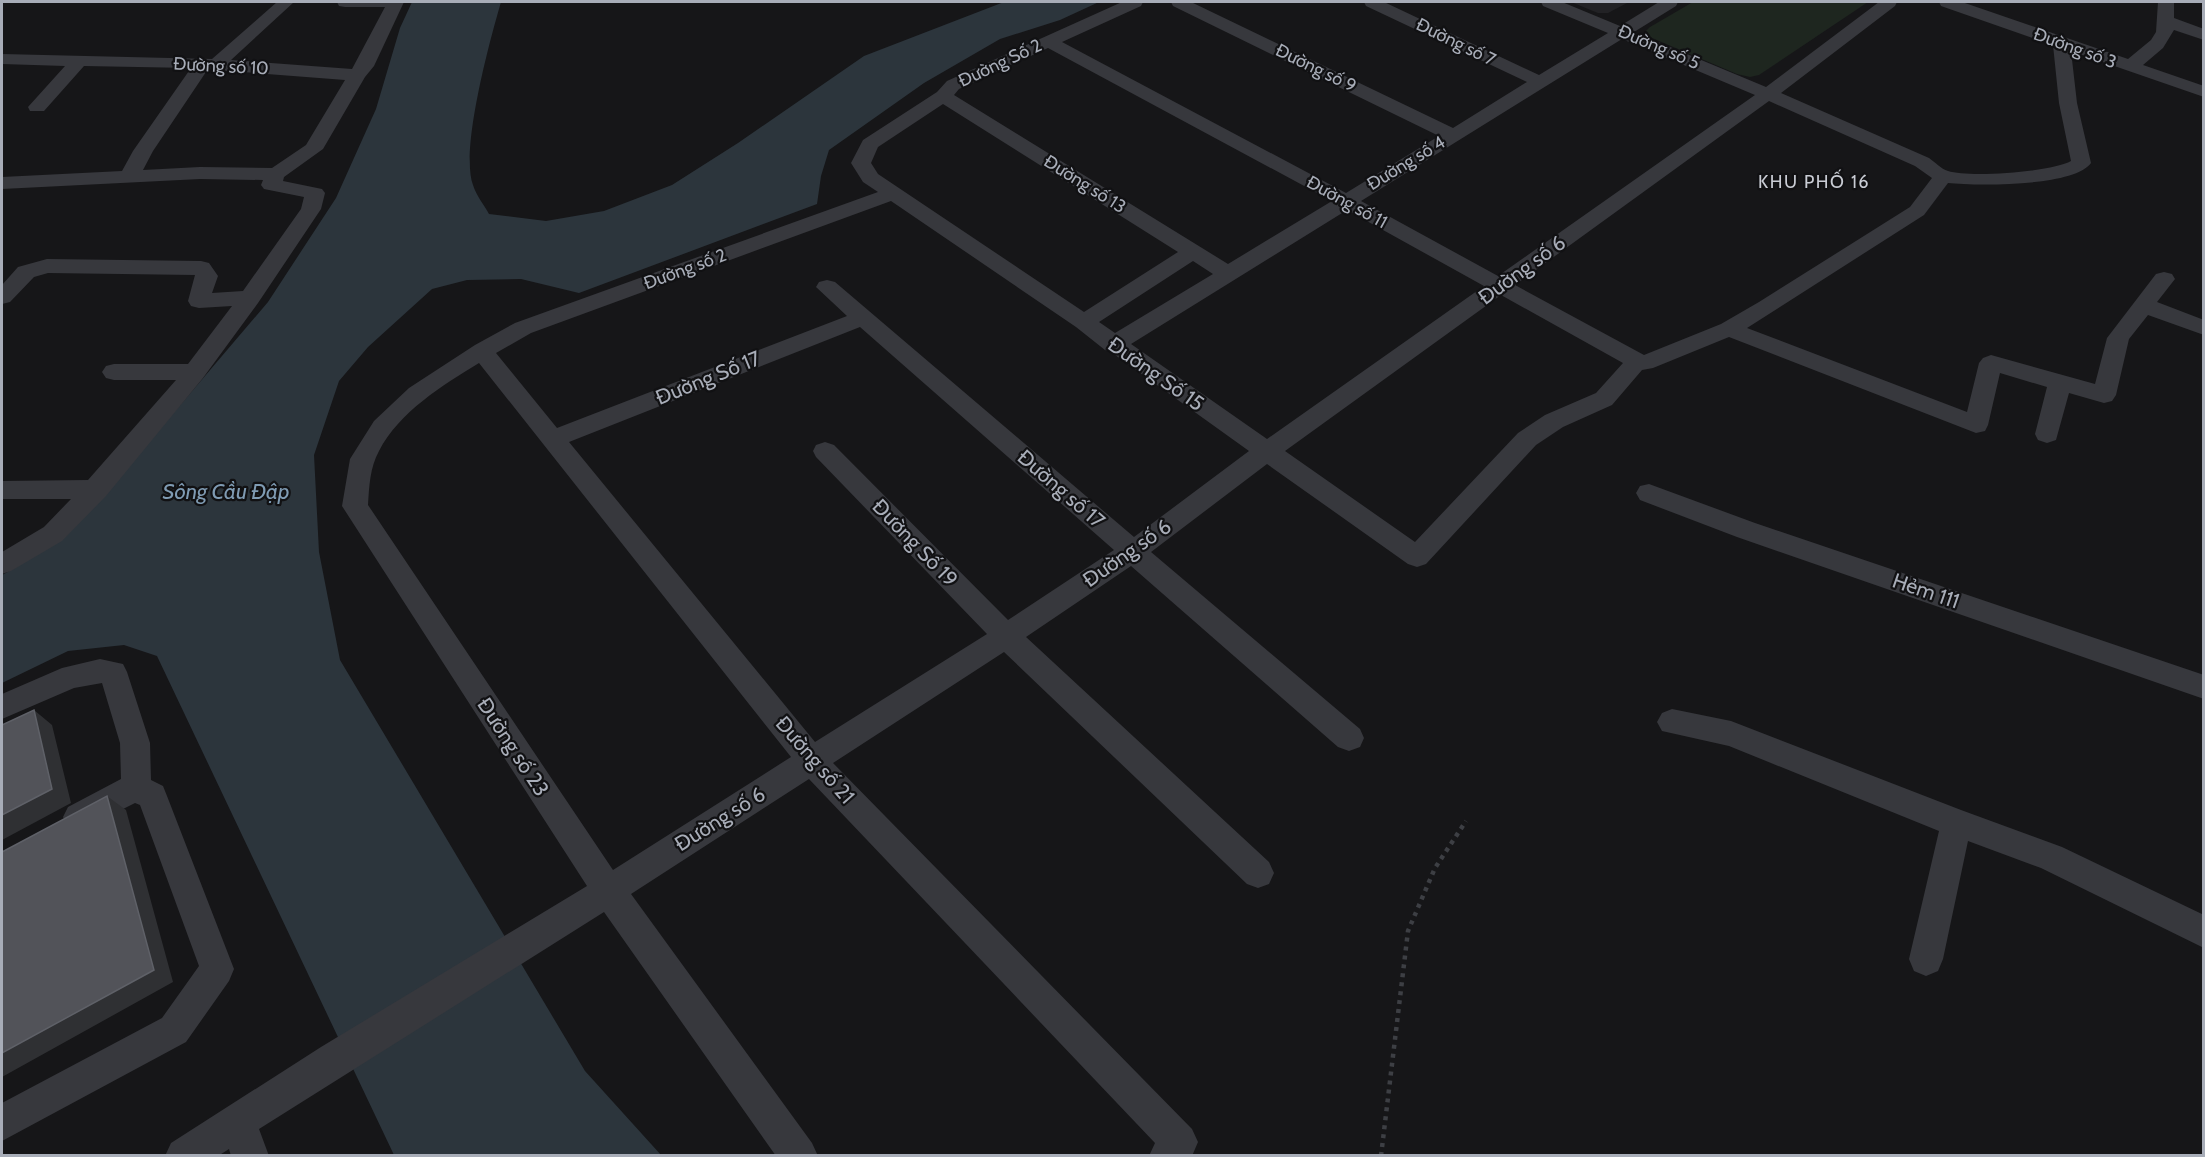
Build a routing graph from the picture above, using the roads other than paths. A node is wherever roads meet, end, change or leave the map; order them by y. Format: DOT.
graph roads {
  1 [pos="286,2"];
  2 [pos="345,2"];
  3 [pos="396,2"];
  4 [pos="1135,2"];
  5 [pos="1179,2"];
  6 [pos="1372,2"];
  7 [pos="1549,2"];
  8 [pos="1670,2"];
  9 [pos="1889,2"];
  10 [pos="1947,2"];
  11 [pos="2166,2"];
  12 [pos="2165,21"];
  13 [pos="1622,31"];
  14 [pos="2204,34"];
  15 [pos="1048,41"];
  16 [pos="2061,43"];
  17 [pos="2,59"];
  18 [pos="80,60"];
  19 [pos="210,64"];
  20 [pos="2129,67"];
  21 [pos="357,75"];
  22 [pos="1540,82"];
  23 [pos="2204,92"];
  24 [pos="1768,94"];
  25 [pos="943,96"];
  26 [pos="37,107"];
  27 [pos="1453,135"];
  28 [pos="276,174"];
  29 [pos="129,177"];
  30 [pos="1943,177"];
  31 [pos="2,183"];
  32 [pos="892,194"];
  33 [pos="1344,200"];
  34 [pos="1193,252"];
  35 [pos="1227,273"];
  36 [pos="2164,279"];
  37 [pos="1499,286"];
  38 [pos="827,287"];
  39 [pos="2,297"];
  40 [pos="250,298"];
  41 [pos="2144,305"];
  42 [pos="862,318"];
  43 [pos="1084,322"];
  44 [pos="2204,328"];
  45 [pos="1729,329"];
  46 [pos="1113,345"];
  47 [pos="482,351"];
  48 [pos="1641,362"];
  49 [pos="114,372"];
  50 [pos="195,372"];
  51 [pos="2060,384"];
  52 [pos="2047,434"];
  53 [pos="553,439"];
  54 [pos="825,451"];
  55 [pos="1266,452"];
  56 [pos="97,489"];
  57 [pos="2,490"];
  58 [pos="1649,493"];
  59 [pos="1132,550"];
  60 [pos="2,564"];
  61 [pos="1006,636"];
  62 [pos="2204,687"];
  63 [pos="2,706"];
  64 [pos="1672,722"];
  65 [pos="1350,738"];
  66 [pos="812,761"];
  67 [pos="135,787"];
  68 [pos="1956,823"];
  69 [pos="53,831"];
  70 [pos="1258,873"];
  71 [pos="608,890"];
  72 [pos="2204,932"];
  73 [pos="1926,958"];
  74 [pos="2,1123"];
  75 [pos="244,1139"];
  76 [pos="1173,1149"];
  77 [pos="184,1155"];
  78 [pos="799,1155"];
  1 -- 19 [label="street"];
  2 -- 3 [label="street"];
  3 -- 21 [label="street"];
  4 -- 15 [label="street, Đường Số 2"];
  5 -- 27 [label="street, Đường số 9"];
  6 -- 22 [label="street, Đường số 7"];
  7 -- 13 [label="street, Đường số 5"];
  8 -- 13 [label="street, Đường số 4"];
  9 -- 24 [label="street, Đường số 6"];
  10 -- 16 [label="street, Đường số 3"];
  11 -- 12 [label="street"];
  12 -- 14 [label="street"];
  12 -- 20 [label="street"];
  13 -- 22 [label="street, Đường số 4"];
  13 -- 24 [label="street, Đường số 5"];
  15 -- 25 [label="street, Đường Số 2"];
  15 -- 33 [label="street, Đường số 11"];
  16 -- 20 [label="street, Đường số 3"];
  16 -- 30 [label="street"];
  17 -- 18 [label="street, Đường số 10"];
  18 -- 19 [label="street, Đường số 10"];
  18 -- 26 [label="street"];
  19 -- 21 [label="street, Đường số 10"];
  19 -- 29 [label="street"];
  20 -- 23 [label="street, Đường số 3"];
  21 -- 28 [label="street"];
  22 -- 27 [label="street, Đường số 4"];
  24 -- 30 [label="street, Đường số 5"];
  24 -- 37 [label="street, Đường số 6"];
  25 -- 32 [label="street, Đường Số 2"];
  25 -- 34 [label="street, Đường số 13"];
  27 -- 33 [label="street, Đường số 4"];
  28 -- 29 [label="street"];
  28 -- 40 [label="street"];
  29 -- 31 [label="street"];
  30 -- 45 [label="street"];
  32 -- 43 [label="street, Đường Số 15"];
  32 -- 47 [label="street, Đường số 2"];
  33 -- 35 [label="street, Đường số 4"];
  33 -- 37 [label="street, Đường số 11"];
  34 -- 35 [label="street, Đường số 13"];
  34 -- 43 [label="street"];
  35 -- 46 [label="street, Đường số 4"];
  36 -- 41 [label="street"];
  37 -- 48 [label="street, Đường số 11"];
  37 -- 55 [label="street, Đường số 6"];
  38 -- 42 [label="street, Đường số 17"];
  39 -- 40 [label="street"];
  40 -- 50 [label="street"];
  41 -- 44 [label="street"];
  41 -- 51 [label="street"];
  42 -- 53 [label="street, Đường Số 17"];
  42 -- 59 [label="street, Đường số 17"];
  43 -- 46 [label="street, Đường Số 15"];
  45 -- 48 [label="street"];
  45 -- 51 [label="street"];
  46 -- 55 [label="street, Đường Số 15"];
  47 -- 53 [label="street, Đường số 21"];
  47 -- 71 [label="street, Đường số 23"];
  48 -- 55 [label="street, Đường Số 15"];
  49 -- 50 [label="street"];
  50 -- 56 [label="street"];
  51 -- 52 [label="street"];
  53 -- 66 [label="street, Đường số 21"];
  54 -- 61 [label="street, Đường Số 19"];
  55 -- 59 [label="street, Đường số 6"];
  56 -- 57 [label="street"];
  56 -- 60 [label="street"];
  58 -- 62 [label="street, Hẻm 111"];
  59 -- 61 [label="street, Đường số 6"];
  59 -- 65 [label="street, Đường số 17"];
  61 -- 66 [label="street, Đường số 6"];
  61 -- 70 [label="street, Đường Số 19"];
  63 -- 67 [label="street"];
  64 -- 68 [label="street"];
  66 -- 71 [label="street, Đường số 6"];
  66 -- 76 [label="street, Đường số 21"];
  67 -- 69 [label="street"];
  67 -- 74 [label="street"];
  68 -- 72 [label="street"];
  68 -- 73 [label="street"];
  71 -- 75 [label="street, Đường số 6"];
  71 -- 78 [label="street, Đường số 23"];
  75 -- 77 [label="street"];
}
